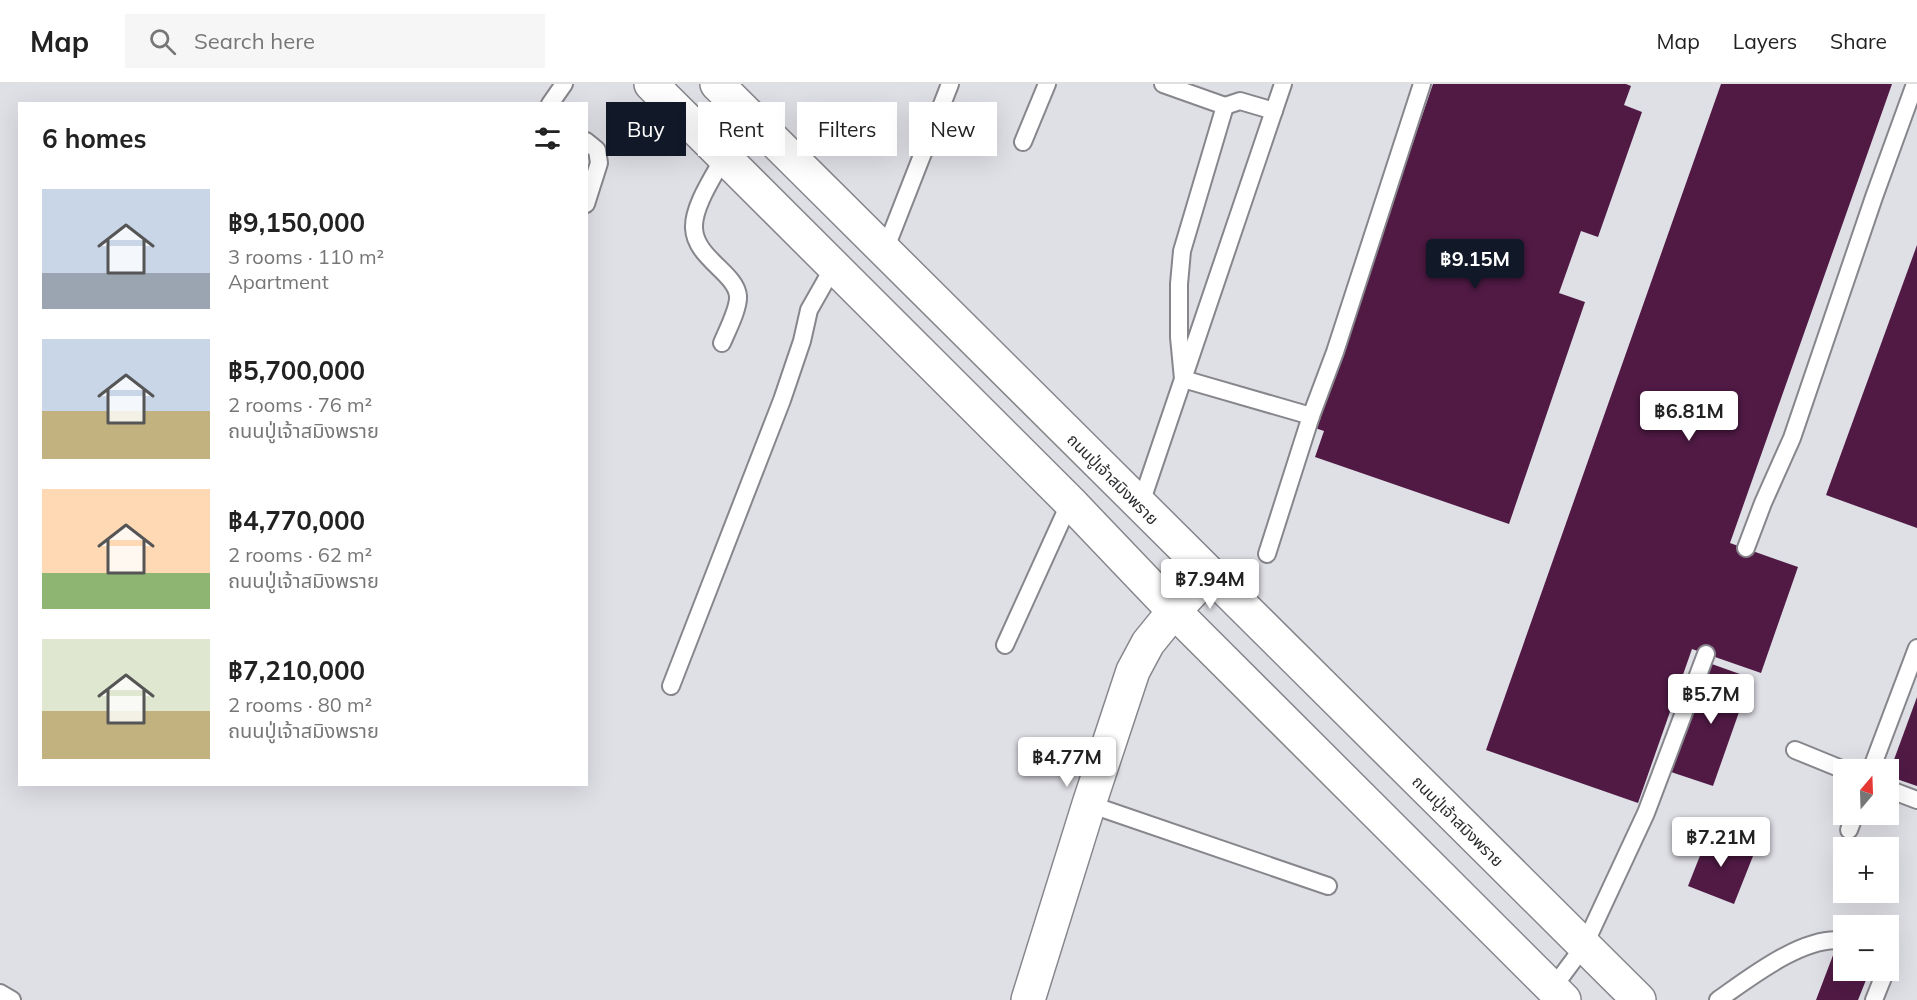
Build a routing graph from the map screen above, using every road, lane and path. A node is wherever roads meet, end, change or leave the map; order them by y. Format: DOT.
graph roads {
  1 [pos="564,84"];
  2 [pos="651,84"];
  3 [pos="950,84"];
  4 [pos="1047,84"];
  5 [pos="1163,84"];
  6 [pos="1282,84"];
  7 [pos="1422,84"];
  8 [pos="1915,84"];
  9 [pos="724,91"];
  10 [pos="551,102"];
  11 [pos="1225,106"];
  12 [pos="1274,111"];
  13 [pos="698,130"];
  14 [pos="1023,142"];
  15 [pos="588,143"];
  16 [pos="714,156"];
  17 [pos="724,156"];
  18 [pos="588,198"];
  19 [pos="885,250"];
  20 [pos="834,266"];
  21 [pos="722,344"];
  22 [pos="1184,378"];
  23 [pos="1311,416"];
  24 [pos="1070,502"];
  25 [pos="1140,506"];
  26 [pos="1746,548"];
  27 [pos="1267,554"];
  28 [pos="1209,574"];
  29 [pos="1174,611"];
  30 [pos="1005,645"];
  31 [pos="1917,648"];
  32 [pos="1706,654"];
  33 [pos="671,686"];
  34 [pos="1795,750"];
  35 [pos="1875,759"];
  36 [pos="1833,766"];
  37 [pos="1899,793"];
  38 [pos="1917,800"];
  39 [pos="1089,804"];
  40 [pos="1328,886"];
  41 [pos="1833,940"];
  42 [pos="1584,946"];
  43 [pos="1882,981"];
  44 [pos="0,993"];
  45 [pos="1558,994"];
  46 [pos="12,1000"];
  47 [pos="1028,1000"];
  48 [pos="1639,1000"];
  49 [pos="1718,1000"];
  50 [pos="1874,1000"];
  1 -- 10 [label="lane"];
  2 -- 13 [label="main road"];
  3 -- 19 [label="lane"];
  4 -- 14 [label="lane"];
  5 -- 11 [label="lane"];
  6 -- 12 [label="lane"];
  7 -- 23 [label="lane"];
  8 -- 26 [label="lane"];
  9 -- 19 [label="main road, ถนนปู่เจ้าสมิงพราย"];
  11 -- 12 [label="lane"];
  11 -- 22 [label="lane"];
  12 -- 22 [label="lane"];
  15 -- 18 [label="lane"];
  16 -- 21 [label="lane"];
  17 -- 20 [label="main road"];
  19 -- 25 [label="main road, ถนนปู่เจ้าสมิงพราย"];
  20 -- 24 [label="main road"];
  20 -- 33 [label="lane"];
  22 -- 23 [label="lane"];
  22 -- 25 [label="lane"];
  23 -- 27 [label="lane"];
  24 -- 29 [label="main road"];
  24 -- 30 [label="lane"];
  25 -- 28 [label="main road, ถนนปู่เจ้าสมิงพราย"];
  28 -- 29 [label="main road"];
  28 -- 42 [label="main road, ถนนปู่เจ้าสมิงพราย"];
  29 -- 39 [label="main road"];
  29 -- 45 [label="main road"];
  31 -- 35 [label="lane"];
  32 -- 42 [label="lane"];
  34 -- 36 [label="lane"];
  37 -- 38 [label="lane"];
  39 -- 40 [label="lane"];
  39 -- 47 [label="main road"];
  41 -- 49 [label="lane"];
  42 -- 45 [label="lane"];
  42 -- 48 [label="main road, ถนนปู่เจ้าสมิงพราย"];
  43 -- 50 [label="lane"];
  44 -- 46 [label="lane"];
}
